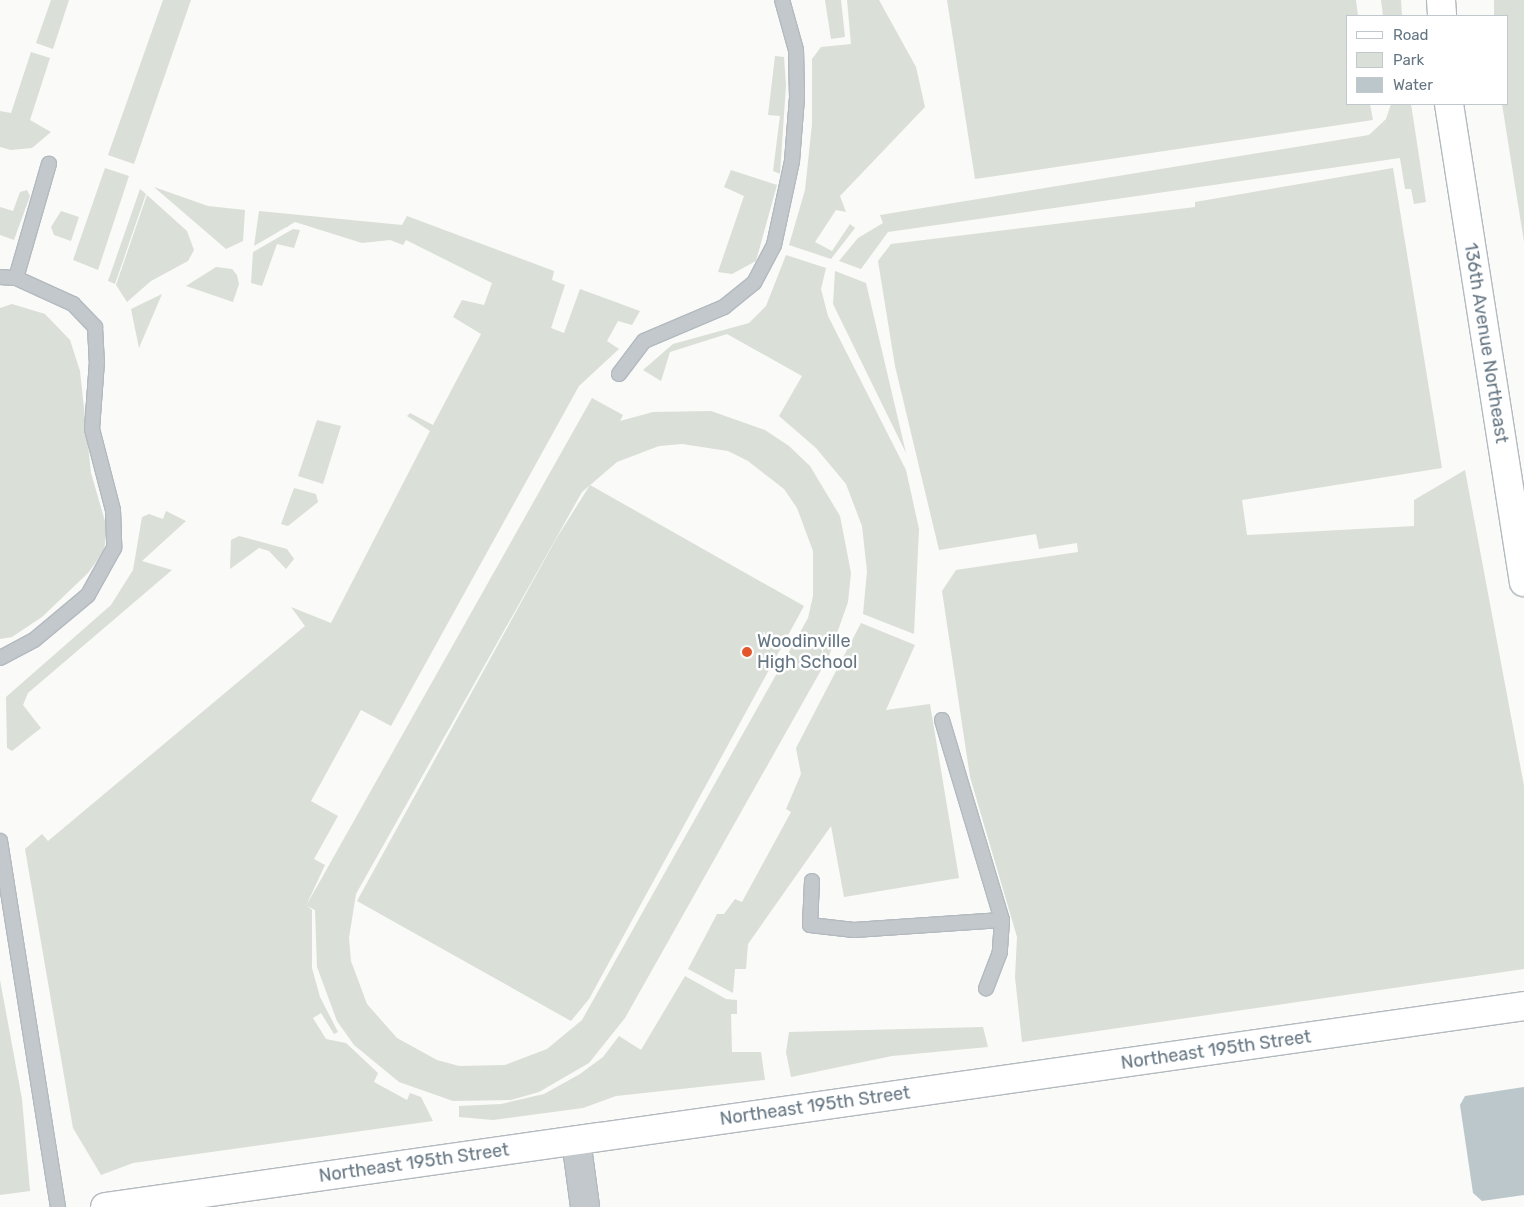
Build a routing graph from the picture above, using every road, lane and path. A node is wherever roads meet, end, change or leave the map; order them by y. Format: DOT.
graph roads {
  1 [pos="782,0"];
  2 [pos="1440,0"];
  3 [pos="1442,15"];
  4 [pos="1449,105"];
  5 [pos="49,164"];
  6 [pos="0,277"];
  7 [pos="16,278"];
  8 [pos="619,374"];
  9 [pos="1524,582"];
  10 [pos="0,658"];
  11 [pos="942,720"];
  12 [pos="0,841"];
  13 [pos="812,881"];
  14 [pos="1002,920"];
  15 [pos="986,988"];
  16 [pos="1524,1006"];
  17 [pos="576,1140"];
  18 [pos="182,1202"];
  19 [pos="58,1207"];
  20 [pos="105,1207"];
  21 [pos="585,1207"];
  1 -- 8 [label="lane"];
  2 -- 3 [label="main road"];
  4 -- 9 [label="main road, 136th Avenue Northeast"];
  5 -- 7 [label="lane"];
  6 -- 7 [label="lane"];
  7 -- 10 [label="lane"];
  11 -- 14 [label="lane"];
  12 -- 19 [label="lane"];
  13 -- 14 [label="lane"];
  14 -- 15 [label="lane"];
  16 -- 17 [label="main road, Northeast 195th Street"];
  17 -- 18 [label="main road, Northeast 195th Street"];
  17 -- 21 [label="street"];
  18 -- 20 [label="main road, Northeast 195th Street"];
}
